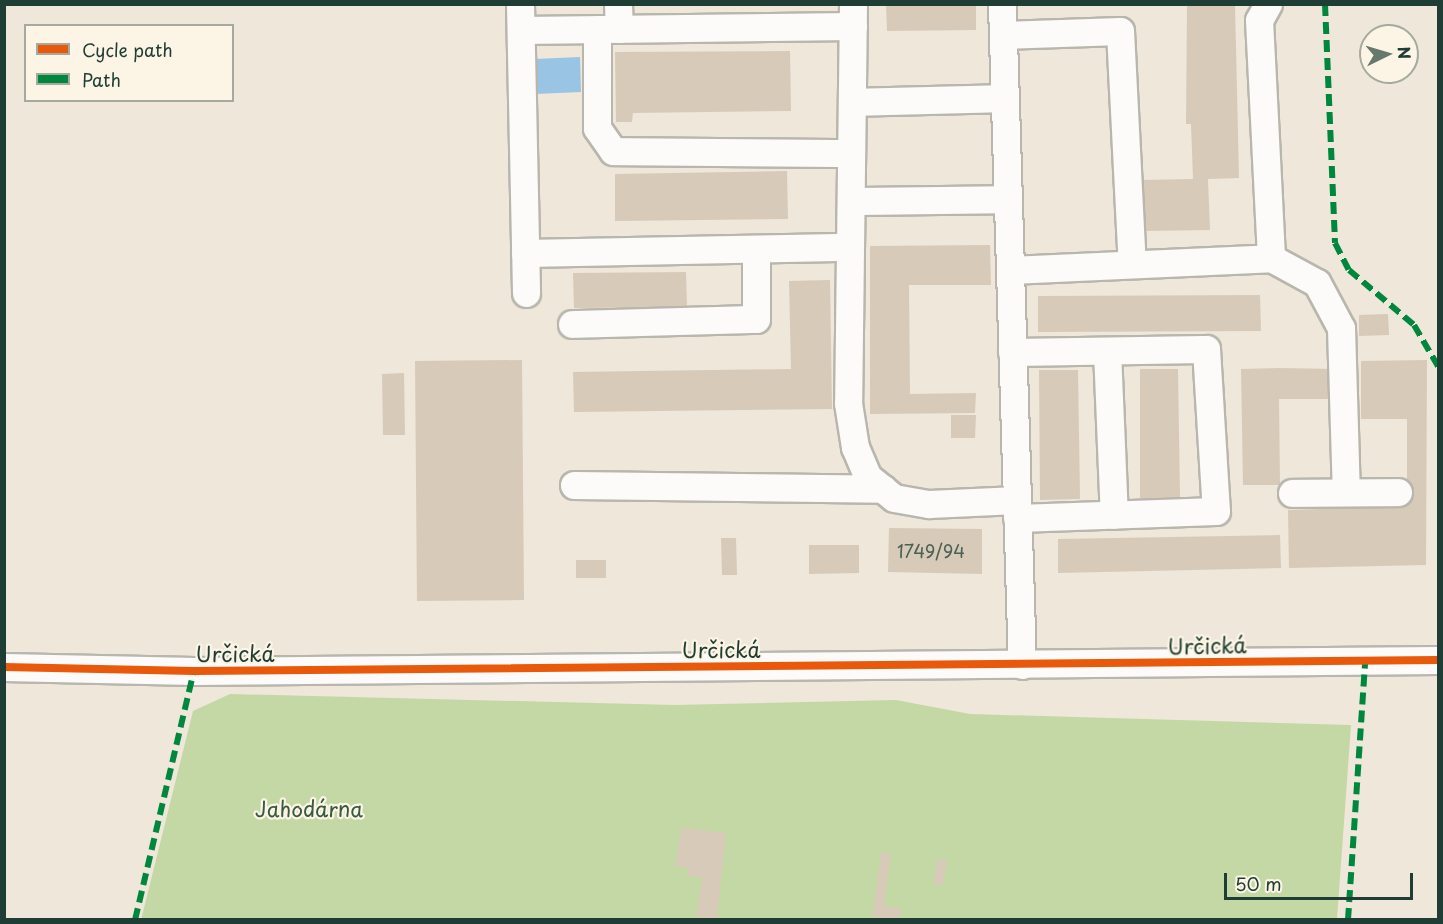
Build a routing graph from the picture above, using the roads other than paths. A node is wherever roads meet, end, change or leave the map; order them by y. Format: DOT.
graph roads {
  1 [pos="1002,4"];
  2 [pos="1268,4"];
  3 [pos="853,15"];
  4 [pos="698,16"];
  5 [pos="520,17"];
  6 [pos="611,21"];
  7 [pos="1003,35"];
  8 [pos="1005,98"];
  9 [pos="852,102"];
  10 [pos="851,153"];
  11 [pos="1008,199"];
  12 [pos="850,201"];
  13 [pos="850,247"];
  14 [pos="756,249"];
  15 [pos="525,253"];
  16 [pos="1271,258"];
  17 [pos="1132,264"];
  18 [pos="1010,270"];
  19 [pos="526,293"];
  20 [pos="572,324"];
  21 [pos="1107,351"];
  22 [pos="1012,352"];
  23 [pos="574,485"];
  24 [pos="883,489"];
  25 [pos="1346,492"];
  26 [pos="1398,492"];
  27 [pos="1292,493"];
  28 [pos="1017,509"];
  29 [pos="1114,515"];
  30 [pos="1438,660"];
  31 [pos="1022,665"];
  32 [pos="4,667"];
  1 -- 7 [label="street"];
  2 -- 16 [label="street"];
  3 -- 4 [label="street"];
  3 -- 9 [label="street"];
  4 -- 6 [label="street"];
  5 -- 6 [label="street"];
  5 -- 15 [label="street"];
  6 -- 10 [label="street"];
  7 -- 8 [label="street"];
  7 -- 17 [label="street"];
  8 -- 9 [label="street"];
  8 -- 11 [label="street"];
  9 -- 10 [label="street"];
  10 -- 12 [label="street"];
  11 -- 12 [label="street"];
  11 -- 18 [label="street"];
  12 -- 13 [label="street"];
  13 -- 14 [label="street"];
  13 -- 24 [label="street"];
  14 -- 15 [label="street"];
  14 -- 20 [label="street"];
  15 -- 19 [label="street"];
  16 -- 17 [label="street"];
  16 -- 25 [label="street"];
  17 -- 18 [label="street"];
  18 -- 22 [label="street"];
  21 -- 22 [label="street"];
  21 -- 29 [label="street"];
  21 -- 29 [label="street"];
  22 -- 28 [label="street"];
  23 -- 24 [label="street"];
  24 -- 28 [label="street"];
  25 -- 26 [label="street"];
  25 -- 27 [label="street"];
  28 -- 29 [label="street"];
  28 -- 31 [label="street"];
  30 -- 31 [label="street, Určická"];
  31 -- 32 [label="street, Určická"];
}
